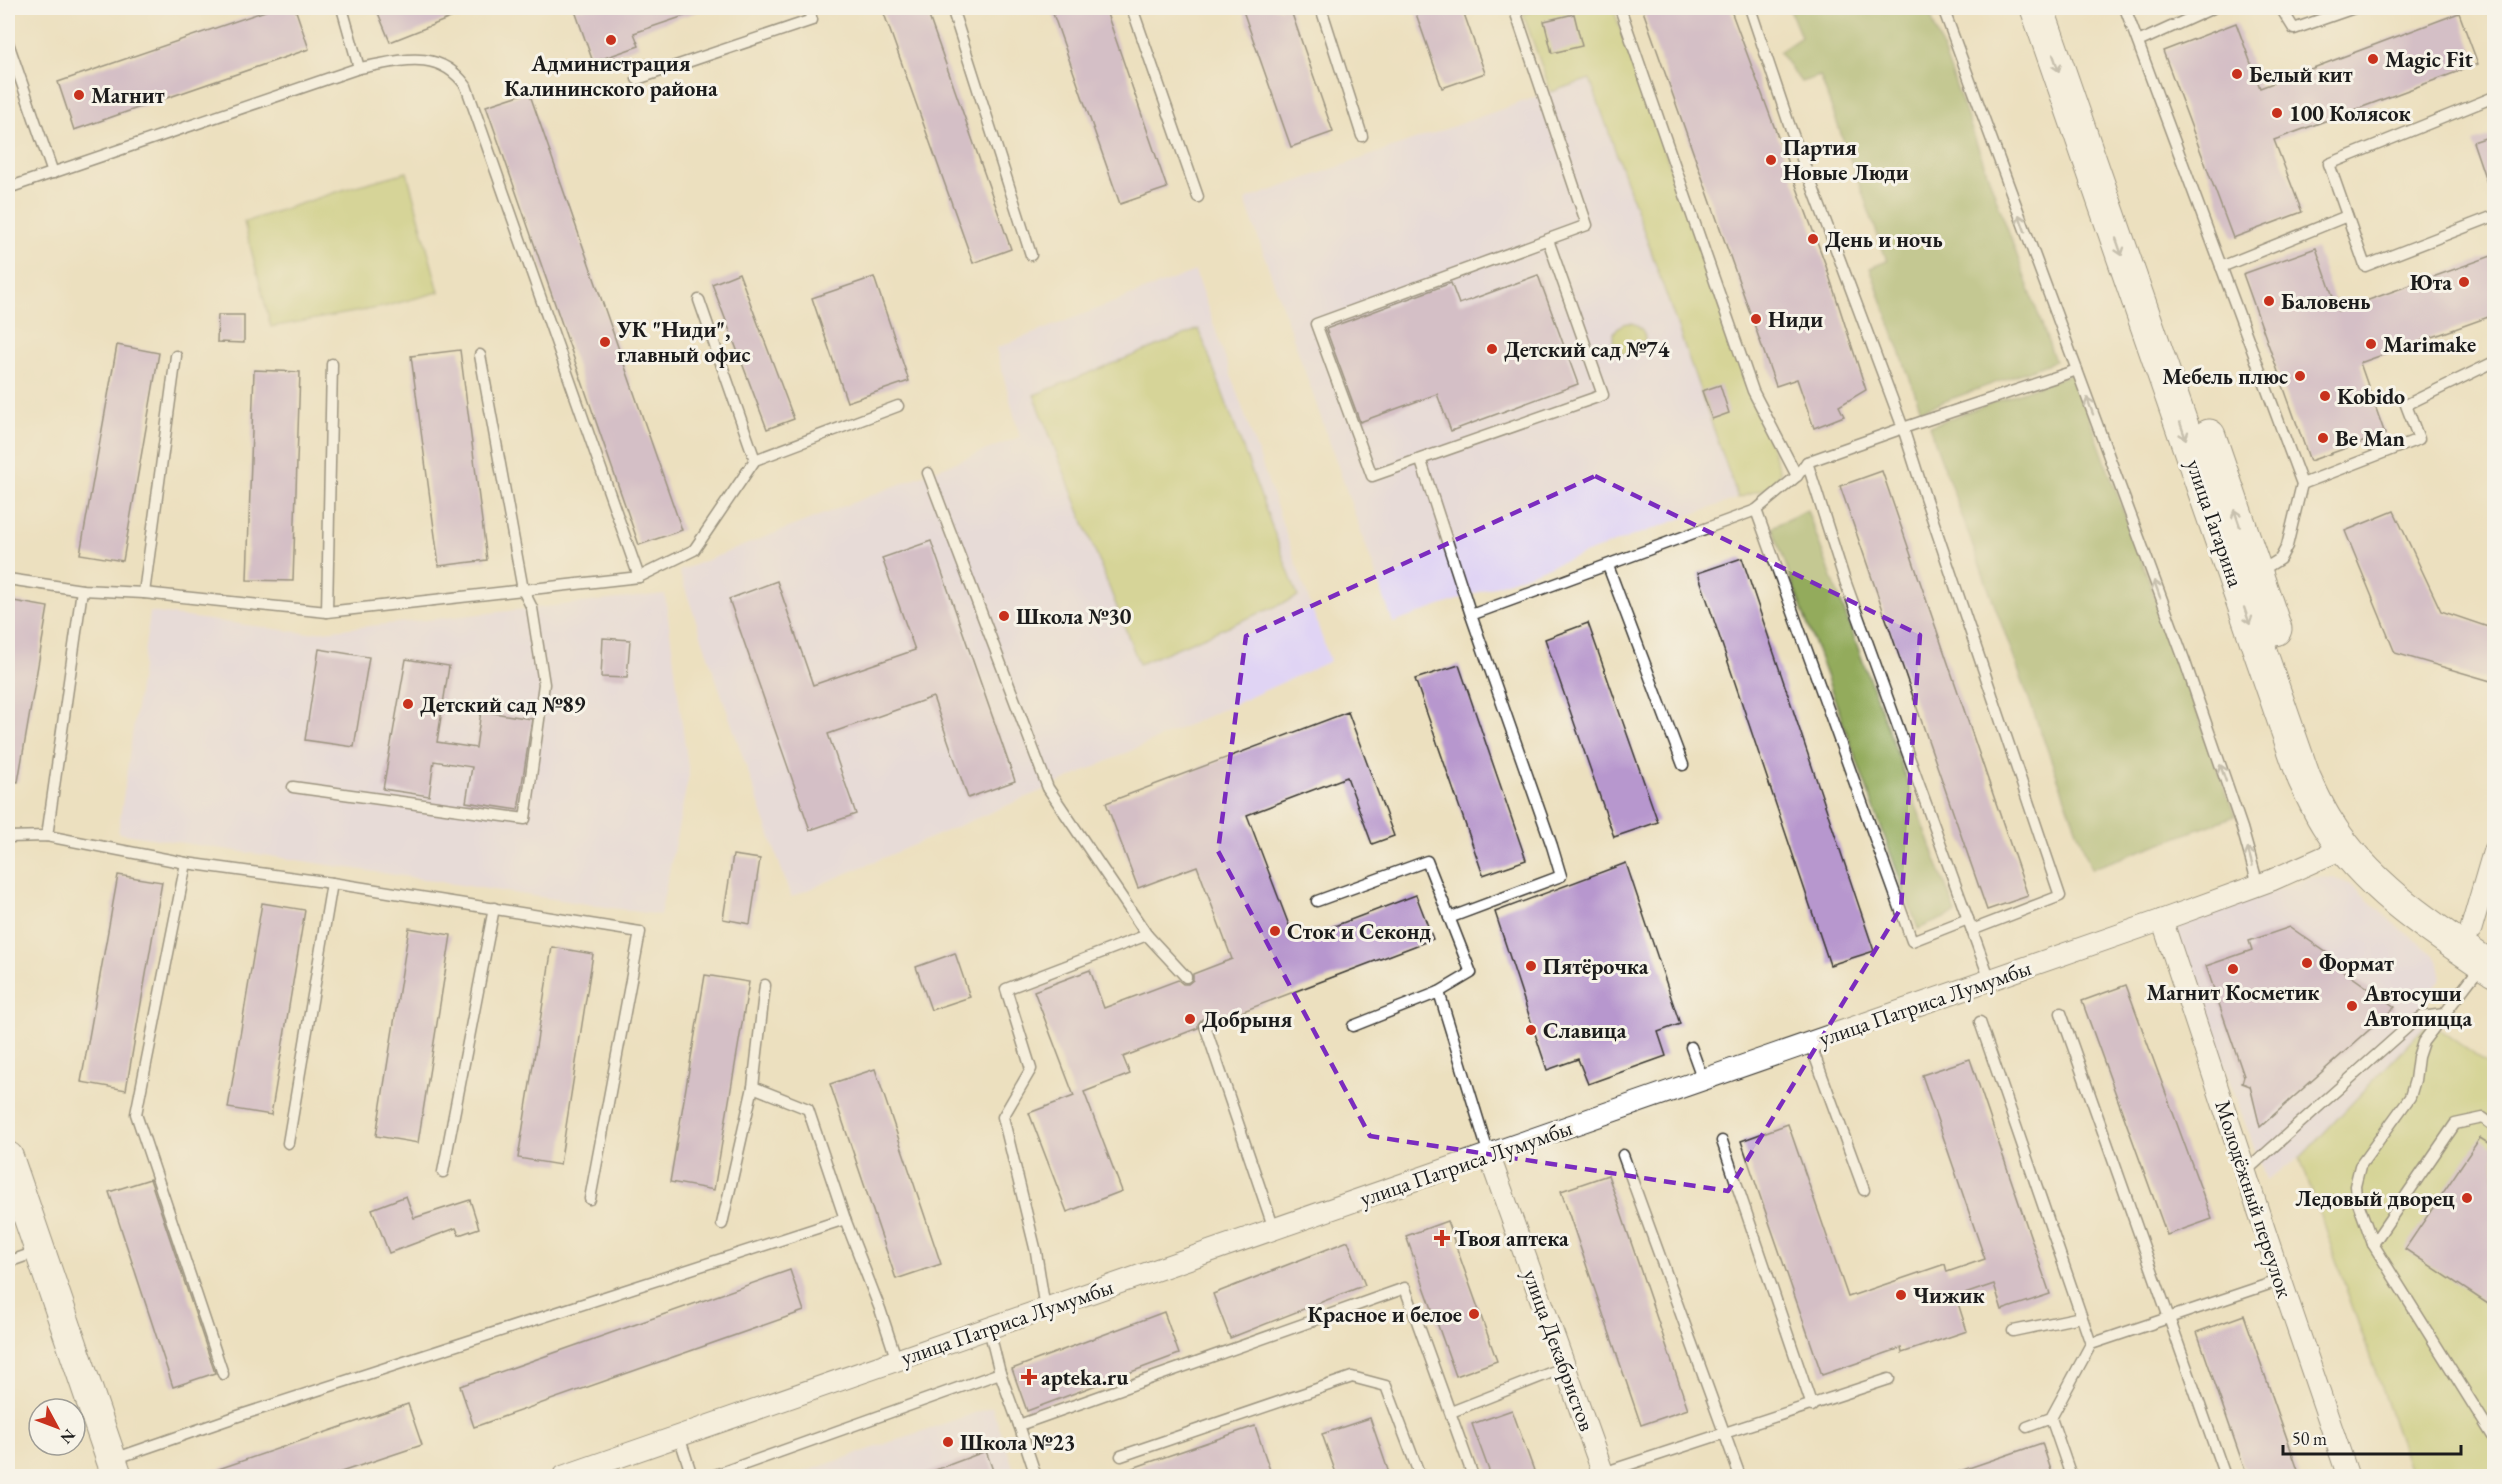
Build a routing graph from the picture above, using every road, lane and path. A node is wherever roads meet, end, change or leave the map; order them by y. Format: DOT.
graph roads {
  1 [pos="342,8"];
  2 [pos="808,8"];
  3 [pos="952,8"];
  4 [pos="1131,8"];
  5 [pos="1321,8"];
  6 [pos="1514,8"];
  7 [pos="1620,8"];
  8 [pos="1750,8"];
  9 [pos="1942,8"];
  10 [pos="2037,8"];
  11 [pos="2060,8"];
  12 [pos="2125,8"];
  13 [pos="2213,8"];
  14 [pos="2281,8"];
  15 [pos="2354,8"];
  16 [pos="2492,8"];
  17 [pos="2494,15"];
  18 [pos="2138,42"];
  19 [pos="8,43"];
  20 [pos="359,68"];
  21 [pos="637,79"];
  22 [pos="2494,97"];
  23 [pos="1362,136"];
  24 [pos="52,173"];
  25 [pos="8,188"];
  26 [pos="1198,197"];
  27 [pos="2348,216"];
  28 [pos="2494,216"];
  29 [pos="1548,240"];
  30 [pos="1031,255"];
  31 [pos="2221,267"];
  32 [pos="699,300"];
  33 [pos="176,356"];
  34 [pos="480,356"];
  35 [pos="2494,362"];
  36 [pos="332,364"];
  37 [pos="2077,370"];
  38 [pos="898,406"];
  39 [pos="1904,428"];
  40 [pos="755,460"];
  41 [pos="1421,461"];
  42 [pos="1807,462"];
  43 [pos="928,473"];
  44 [pos="1797,476"];
  45 [pos="2302,484"];
  46 [pos="1756,510"];
  47 [pos="1608,566"];
  48 [pos="2257,573"];
  49 [pos="639,578"];
  50 [pos="8,579"];
  51 [pos="82,590"];
  52 [pos="523,591"];
  53 [pos="144,593"];
  54 [pos="327,612"];
  55 [pos="1472,615"];
  56 [pos="1683,765"];
  57 [pos="293,787"];
  58 [pos="47,836"];
  59 [pos="8,837"];
  60 [pos="2354,842"];
  61 [pos="2494,850"];
  62 [pos="186,863"];
  63 [pos="332,883"];
  64 [pos="2258,885"];
  65 [pos="1317,901"];
  66 [pos="494,908"];
  67 [pos="1449,918"];
  68 [pos="2162,920"];
  69 [pos="1970,925"];
  70 [pos="1147,935"];
  71 [pos="2486,951"];
  72 [pos="1186,977"];
  73 [pos="1990,980"];
  74 [pos="765,985"];
  75 [pos="1439,992"];
  76 [pos="2061,1013"];
  77 [pos="2444,1014"];
  78 [pos="1980,1022"];
  79 [pos="1205,1026"];
  80 [pos="1353,1026"];
  81 [pos="1810,1043"];
  82 [pos="1691,1047"];
  83 [pos="1703,1080"];
  84 [pos="753,1087"];
  85 [pos="2494,1126"];
  86 [pos="1722,1142"];
  87 [pos="288,1143"];
  88 [pos="1489,1155"];
  89 [pos="1623,1155"];
  90 [pos="8,1157"];
  91 [pos="443,1172"];
  92 [pos="2245,1172"];
  93 [pos="1864,1190"];
  94 [pos="590,1199"];
  95 [pos="845,1219"];
  96 [pos="722,1224"];
  97 [pos="1274,1229"];
  98 [pos="2373,1244"];
  99 [pos="39,1251"];
  100 [pos="8,1262"];
  101 [pos="2281,1281"];
  102 [pos="1045,1309"];
  103 [pos="2081,1317"];
  104 [pos="2170,1318"];
  105 [pos="989,1329"];
  106 [pos="2013,1330"];
  107 [pos="2091,1344"];
  108 [pos="897,1361"];
  109 [pos="1565,1366"];
  110 [pos="1000,1373"];
  111 [pos="224,1374"];
  112 [pos="1889,1379"];
  113 [pos="1812,1406"];
  114 [pos="1451,1412"];
  115 [pos="2051,1418"];
  116 [pos="1019,1425"];
  117 [pos="2026,1427"];
  118 [pos="1724,1433"];
  119 [pos="679,1436"];
  120 [pos="2494,1438"];
  121 [pos="1121,1456"];
  122 [pos="114,1468"];
  123 [pos="1604,1475"];
  124 [pos="564,1476"];
  125 [pos="692,1476"];
  126 [pos="712,1476"];
  127 [pos="1036,1476"];
  128 [pos="1420,1476"];
  129 [pos="1473,1476"];
  130 [pos="1740,1476"];
  131 [pos="2071,1476"];
  132 [pos="2225,1476"];
  133 [pos="2348,1476"];
  1 -- 20 [label="lane"];
  2 -- 21 [label="lane"];
  3 -- 30 [label="lane"];
  4 -- 26 [label="lane"];
  5 -- 23 [label="lane"];
  6 -- 29 [label="lane"];
  7 -- 44 [label="lane"];
  8 -- 39 [label="lane"];
  37 -- 9 [label="lane, one-way"];
  10 -- 60 [label="main road, улица Гагарина, one-way"];
  48 -- 11 [label="main road, улица Гагарина, one-way"];
  12 -- 18 [label="lane"];
  13 -- 18 [label="lane"];
  14 -- 15 [label="lane"];
  16 -- 17 [label="lane"];
  18 -- 31 [label="lane"];
  19 -- 24 [label="lane"];
  20 -- 24 [label="lane"];
  20 -- 49 [label="lane"];
  22 -- 27 [label="lane"];
  24 -- 25 [label="lane"];
  27 -- 28 [label="lane"];
  27 -- 31 [label="lane"];
  29 -- 41 [label="lane"];
  29 -- 41 [label="lane"];
  31 -- 45 [label="lane"];
  32 -- 40 [label="lane"];
  33 -- 53 [label="lane"];
  34 -- 52 [label="lane"];
  35 -- 45 [label="lane"];
  36 -- 54 [label="lane"];
  37 -- 39 [label="lane"];
  64 -- 37 [label="lane, one-way"];
  38 -- 40 [label="lane"];
  39 -- 42 [label="lane"];
  39 -- 69 [label="lane"];
  40 -- 49 [label="lane"];
  41 -- 55 [label="lane"];
  42 -- 44 [label="lane"];
  42 -- 69 [label="lane"];
  43 -- 70 [label="lane"];
  44 -- 46 [label="lane"];
  45 -- 48 [label="lane"];
  46 -- 47 [label="lane"];
  46 -- 69 [label="lane"];
  47 -- 55 [label="lane"];
  47 -- 56 [label="lane"];
  48 -- 60 [label="main road, улица Гагарина"];
  49 -- 52 [label="lane"];
  50 -- 51 [label="lane"];
  51 -- 53 [label="lane"];
  51 -- 58 [label="lane"];
  52 -- 54 [label="lane"];
  52 -- 57 [label="lane"];
  53 -- 54 [label="lane"];
  55 -- 67 [label="lane"];
  58 -- 59 [label="lane"];
  58 -- 62 [label="lane"];
  60 -- 64 [label="street, улица Патриса Лумумбы"];
  60 -- 71 [label="main road, улица Гагарина"];
  61 -- 71 [label="street"];
  62 -- 63 [label="lane"];
  62 -- 111 [label="lane"];
  63 -- 66 [label="lane"];
  63 -- 87 [label="lane"];
  64 -- 68 [label="street, улица Патриса Лумумбы"];
  65 -- 67 [label="lane"];
  66 -- 91 [label="lane"];
  66 -- 94 [label="lane"];
  67 -- 75 [label="lane"];
  68 -- 73 [label="street, улица Патриса Лумумбы"];
  68 -- 92 [label="street, Молодёжный переулок"];
  69 -- 73 [label="lane"];
  70 -- 72 [label="lane"];
  70 -- 102 [label="lane"];
  71 -- 77 [label="lane"];
  73 -- 81 [label="street, улица Патриса Лумумбы"];
  74 -- 84 [label="lane"];
  75 -- 80 [label="lane"];
  75 -- 88 [label="lane"];
  76 -- 104 [label="lane"];
  77 -- 92 [label="lane"];
  77 -- 98 [label="lane"];
  78 -- 103 [label="lane"];
  79 -- 97 [label="lane"];
  81 -- 83 [label="street, улица Патриса Лумумбы"];
  81 -- 93 [label="lane"];
  82 -- 83 [label="lane"];
  83 -- 88 [label="street, улица Патриса Лумумбы"];
  84 -- 95 [label="lane"];
  84 -- 96 [label="lane"];
  85 -- 98 [label="lane"];
  86 -- 113 [label="lane"];
  88 -- 97 [label="street, улица Патриса Лумумбы"];
  88 -- 109 [label="street, улица Декабристов"];
  89 -- 118 [label="lane"];
  90 -- 99 [label="street"];
  92 -- 101 [label="street, Молодёжный переулок"];
  95 -- 108 [label="lane"];
  95 -- 122 [label="lane"];
  97 -- 102 [label="street, улица Патриса Лумумбы"];
  98 -- 120 [label="lane"];
  99 -- 100 [label="lane"];
  99 -- 122 [label="street"];
  101 -- 104 [label="lane"];
  101 -- 133 [label="street, Молодёжный переулок"];
  102 -- 105 [label="street, улица Патриса Лумумбы"];
  103 -- 106 [label="lane"];
  103 -- 107 [label="lane"];
  104 -- 107 [label="lane"];
  104 -- 132 [label="lane"];
  105 -- 108 [label="street, улица Патриса Лумумбы"];
  105 -- 110 [label="lane"];
  107 -- 115 [label="lane"];
  108 -- 119 [label="street, улица Патриса Лумумбы"];
  109 -- 114 [label="lane"];
  109 -- 123 [label="street, улица Декабристов"];
  110 -- 116 [label="lane"];
  110 -- 126 [label="lane"];
  112 -- 113 [label="lane"];
  113 -- 118 [label="lane"];
  114 -- 116 [label="lane"];
  114 -- 129 [label="lane"];
  115 -- 117 [label="lane"];
  115 -- 131 [label="lane"];
  116 -- 127 [label="lane"];
  118 -- 123 [label="lane"];
  118 -- 130 [label="lane"];
  119 -- 124 [label="street, улица Патриса Лумумбы"];
  119 -- 125 [label="lane"];
  121 -- 128 [label="lane"];
}
